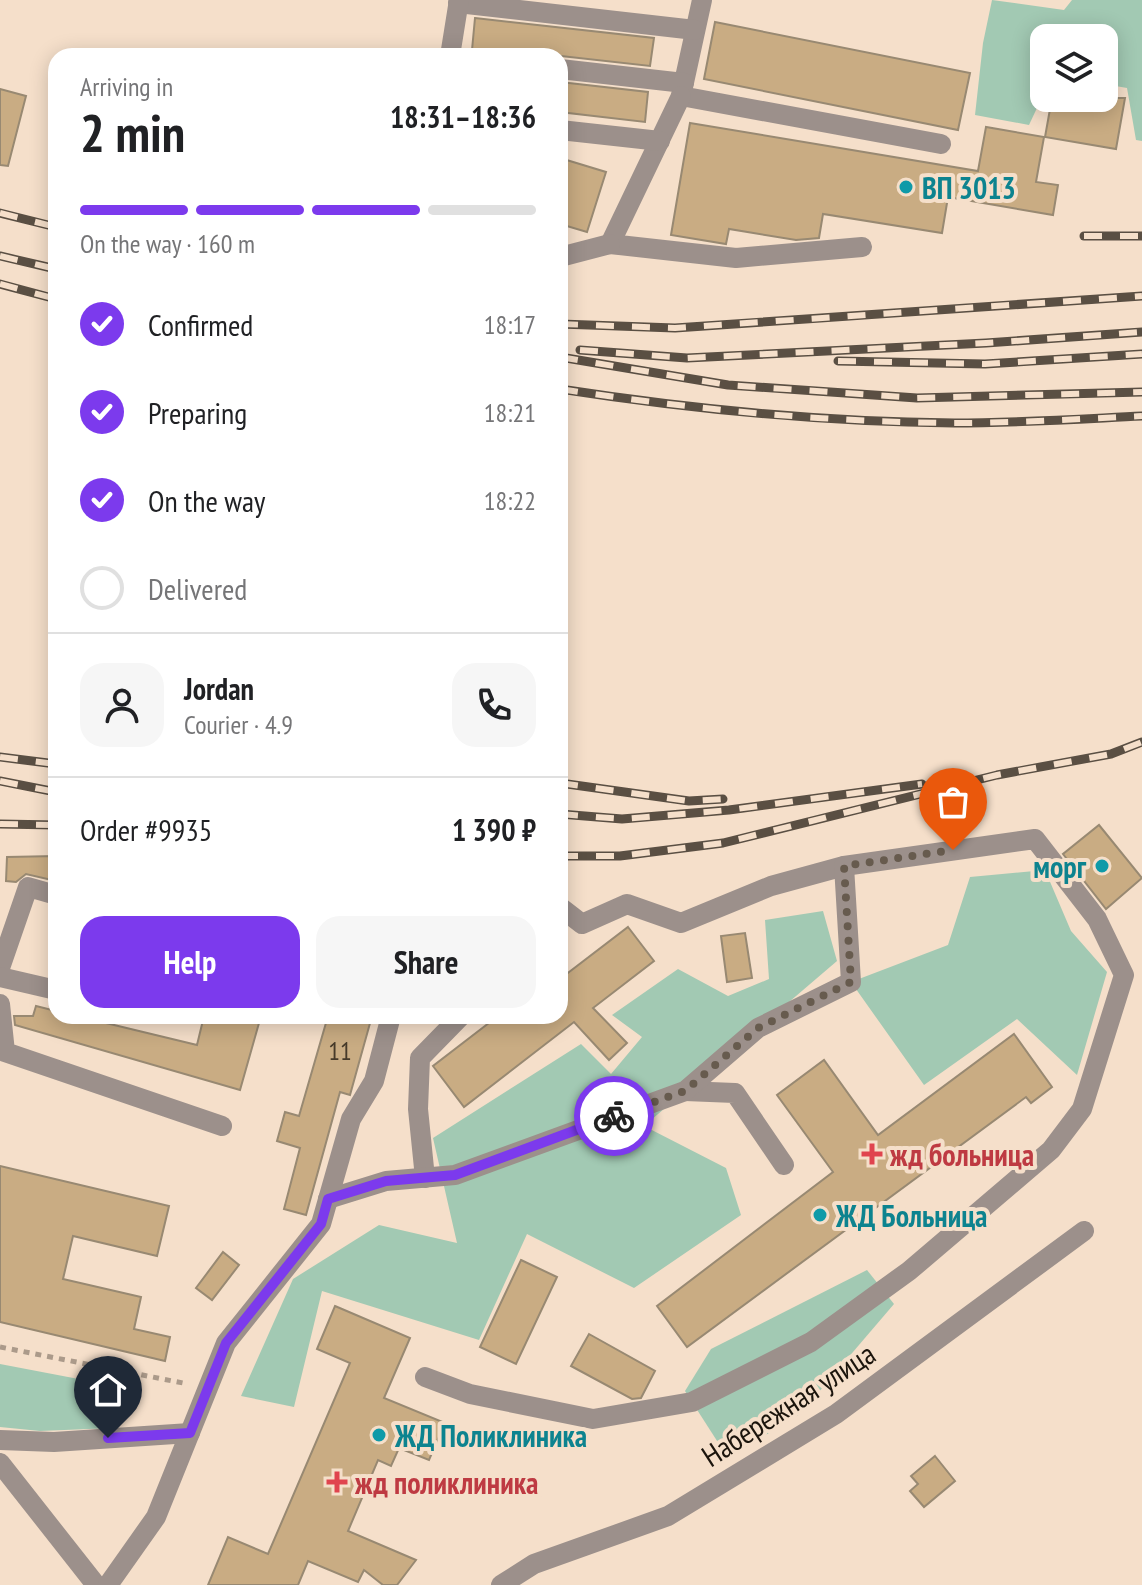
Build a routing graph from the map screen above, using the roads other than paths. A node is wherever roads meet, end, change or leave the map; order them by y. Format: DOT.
graph roads {
  1 [pos="702,0"];
  2 [pos="459,1"];
  3 [pos="695,30"];
  4 [pos="451,48"];
  5 [pos="568,70"];
  6 [pos="683,90"];
  7 [pos="568,131"];
  8 [pos="660,141"];
  9 [pos="941,144"];
  10 [pos="610,244"];
  11 [pos="862,247"];
  12 [pos="568,255"];
  13 [pos="844,866"];
  14 [pos="48,893"];
  15 [pos="568,913"];
  16 [pos="0,968"];
  17 [pos="0,977"];
  18 [pos="48,988"];
  19 [pos="0,1004"];
  20 [pos="389,1024"];
  21 [pos="453,1024"];
  22 [pos="685,1091"];
  23 [pos="222,1126"];
  24 [pos="784,1165"];
  25 [pos="425,1178"];
  26 [pos="328,1199"];
  27 [pos="1084,1231"];
  28 [pos="425,1377"];
  29 [pos="190,1433"];
  30 [pos="0,1440"];
  31 [pos="0,1463"];
  32 [pos="96,1585"];
  33 [pos="108,1585"];
  34 [pos="501,1585"];
  1 -- 3 [label="street"];
  2 -- 3 [label="street"];
  2 -- 4 [label="street"];
  3 -- 6 [label="street"];
  5 -- 6 [label="street"];
  6 -- 8 [label="street"];
  6 -- 9 [label="street"];
  7 -- 8 [label="street"];
  8 -- 10 [label="street"];
  10 -- 11 [label="street"];
  10 -- 12 [label="street"];
  13 -- 15 [label="street"];
  13 -- 22 [label="street"];
  13 -- 28 [label="street"];
  14 -- 16 [label="street"];
  17 -- 18 [label="street"];
  19 -- 23 [label="street"];
  20 -- 26 [label="street"];
  21 -- 25 [label="street"];
  22 -- 24 [label="street"];
  22 -- 25 [label="street"];
  25 -- 26 [label="street"];
  26 -- 29 [label="street"];
  27 -- 34 [label="street, Набережная улица"];
  29 -- 30 [label="street"];
  29 -- 33 [label="street"];
  31 -- 32 [label="street"];
}
